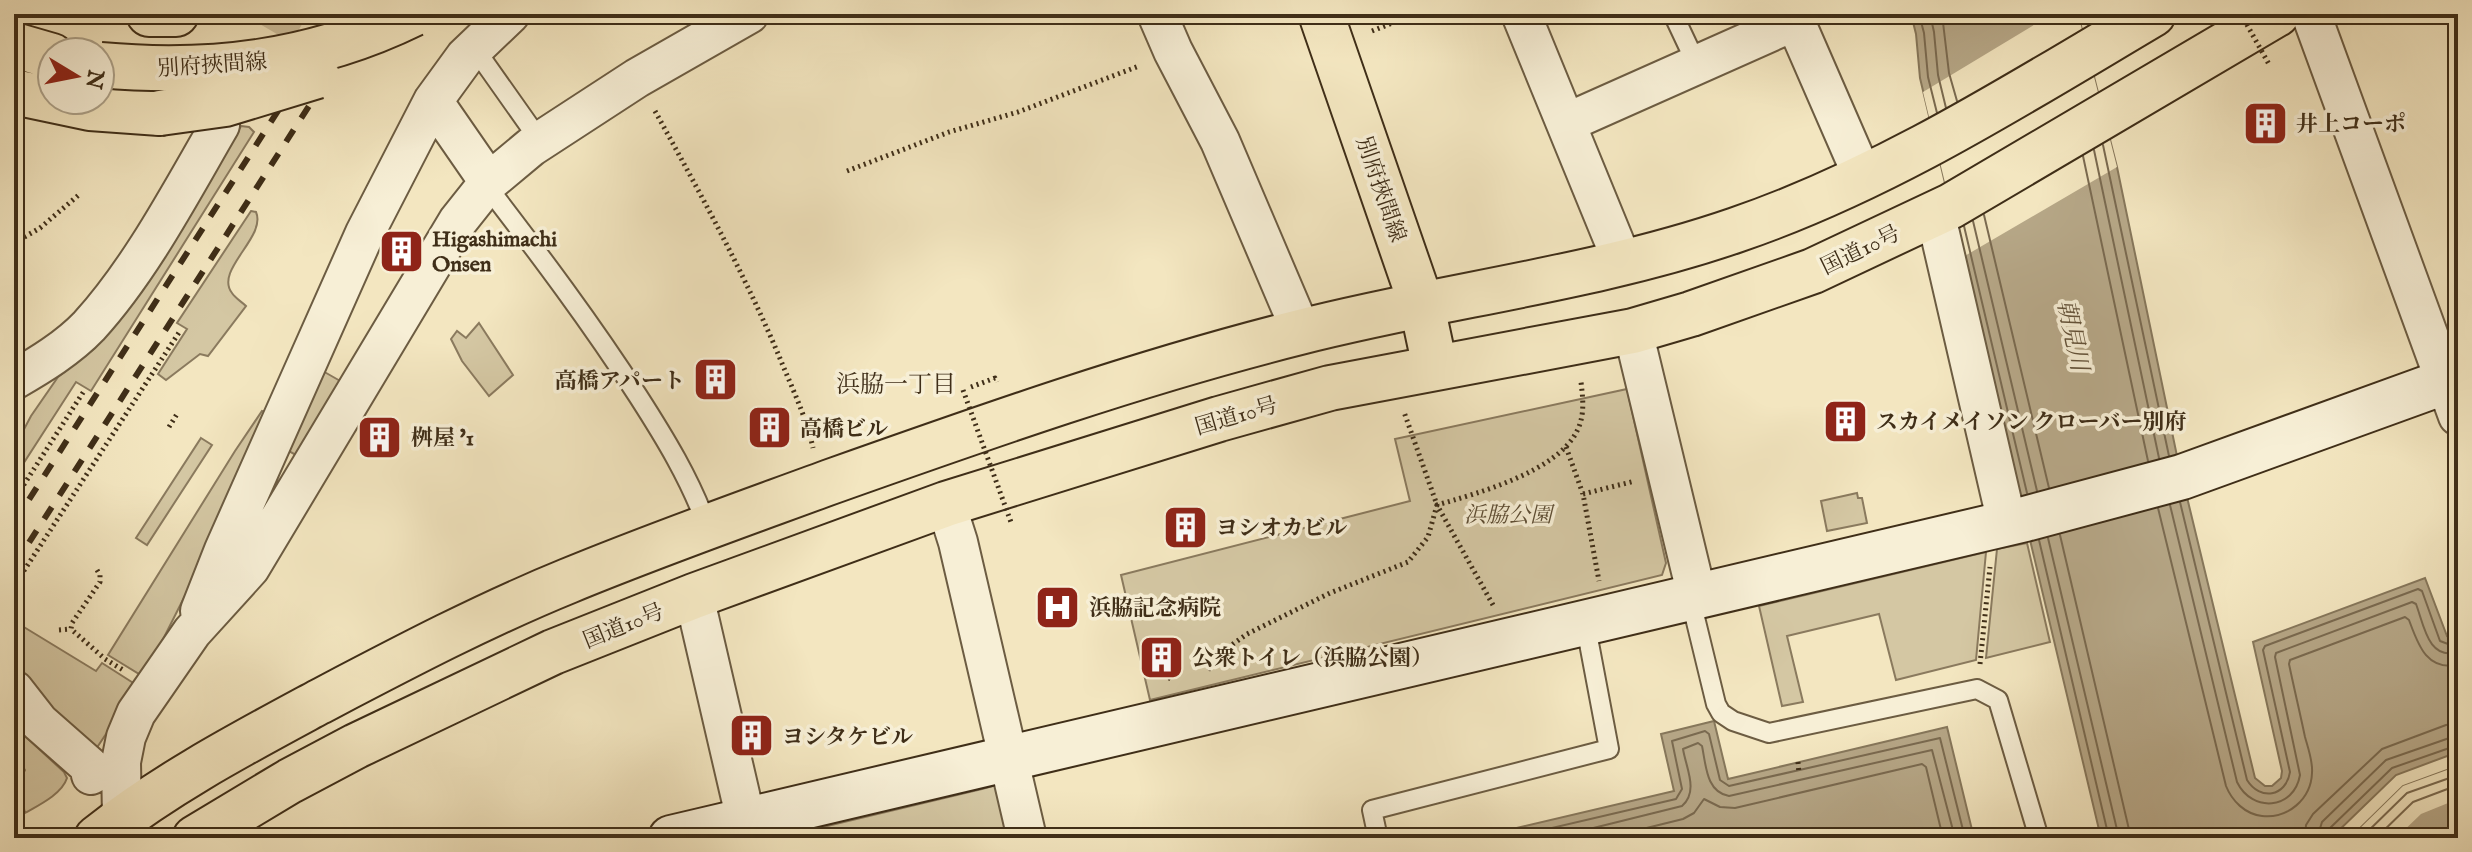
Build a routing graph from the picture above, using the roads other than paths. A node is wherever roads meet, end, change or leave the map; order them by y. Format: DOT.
graph roads {
  1 [pos="149,14"];
  2 [pos="176,14"];
  3 [pos="413,14"];
  4 [pos="423,14"];
  5 [pos="510,14"];
  6 [pos="749,14"];
  7 [pos="1157,14"];
  8 [pos="1321,14"];
  9 [pos="1521,14"];
  10 [pos="1673,14"];
  11 [pos="2153,14"];
  12 [pos="2277,14"];
  13 [pos="2311,14"];
  14 [pos="1793,17"];
  15 [pos="14,45"];
  16 [pos="475,49"];
  17 [pos="36,51"];
  18 [pos="1697,65"];
  19 [pos="116,67"];
  20 [pos="14,92"];
  21 [pos="433,101"];
  22 [pos="1566,123"];
  23 [pos="220,125"];
  24 [pos="540,141"];
  25 [pos="1863,177"];
  26 [pos="488,184"];
  27 [pos="1943,209"];
  28 [pos="1623,263"];
  29 [pos="1422,306"];
  30 [pos="1301,331"];
  31 [pos="1633,331"];
  32 [pos="1435,367"];
  33 [pos="14,380"];
  34 [pos="2454,392"];
  35 [pos="946,504"];
  36 [pos="2007,523"];
  37 [pos="707,526"];
  38 [pos="694,596"];
  39 [pos="1693,596"];
  40 [pos="1595,619"];
  41 [pos="192,632"];
  42 [pos="14,690"];
  43 [pos="1008,757"];
  44 [pos="91,775"];
  45 [pos="746,820"];
  46 [pos="115,831"];
  47 [pos="195,838"];
  48 [pos="671,838"];
  49 [pos="1027,838"];
  50 [pos="1378,838"];
  51 [pos="2039,838"];
  1 -- 2 [label="main road"];
  3 -- 19 [label="main road, 別府挾間線, bridge"];
  4 -- 20 [label="main road, bridge"];
  5 -- 16 [label="street"];
  6 -- 24 [label="street"];
  7 -- 30 [label="street"];
  8 -- 29 [label="main road, 別府挾間線"];
  9 -- 22 [label="street"];
  10 -- 18 [label="lane"];
  11 -- 25 [label="main road"];
  12 -- 27 [label="main road, 国道10号"];
  13 -- 34 [label="street"];
  14 -- 18 [label="street"];
  14 -- 25 [label="street"];
  15 -- 17 [label="main road"];
  16 -- 21 [label="street"];
  16 -- 24 [label="lane"];
  18 -- 22 [label="street"];
  21 -- 26 [label="street"];
  21 -- 41 [label="street"];
  22 -- 28 [label="street"];
  23 -- 33 [label="street"];
  24 -- 26 [label="street"];
  25 -- 28 [label="main road"];
  26 -- 37 [label="lane"];
  26 -- 41 [label="street"];
  27 -- 31 [label="main road, 国道10号"];
  27 -- 36 [label="street"];
  28 -- 29 [label="main road"];
  29 -- 30 [label="main road"];
  29 -- 32 [label="main road, 別府挾間線"];
  30 -- 37 [label="main road"];
  31 -- 32 [label="main road, 国道10号"];
  31 -- 39 [label="street"];
  32 -- 35 [label="main road, 国道10号"];
  34 -- 36 [label="street"];
  35 -- 38 [label="main road, 国道10号"];
  35 -- 43 [label="street"];
  36 -- 39 [label="street"];
  37 -- 46 [label="main road"];
  38 -- 45 [label="street"];
  38 -- 47 [label="main road, 国道10号"];
  39 -- 40 [label="street"];
  39 -- 51 [label="lane"];
  40 -- 43 [label="street"];
  40 -- 50 [label="lane"];
  41 -- 46 [label="street"];
  42 -- 44 [label="street"];
  43 -- 45 [label="street"];
  43 -- 49 [label="street"];
  45 -- 48 [label="street"];
}
